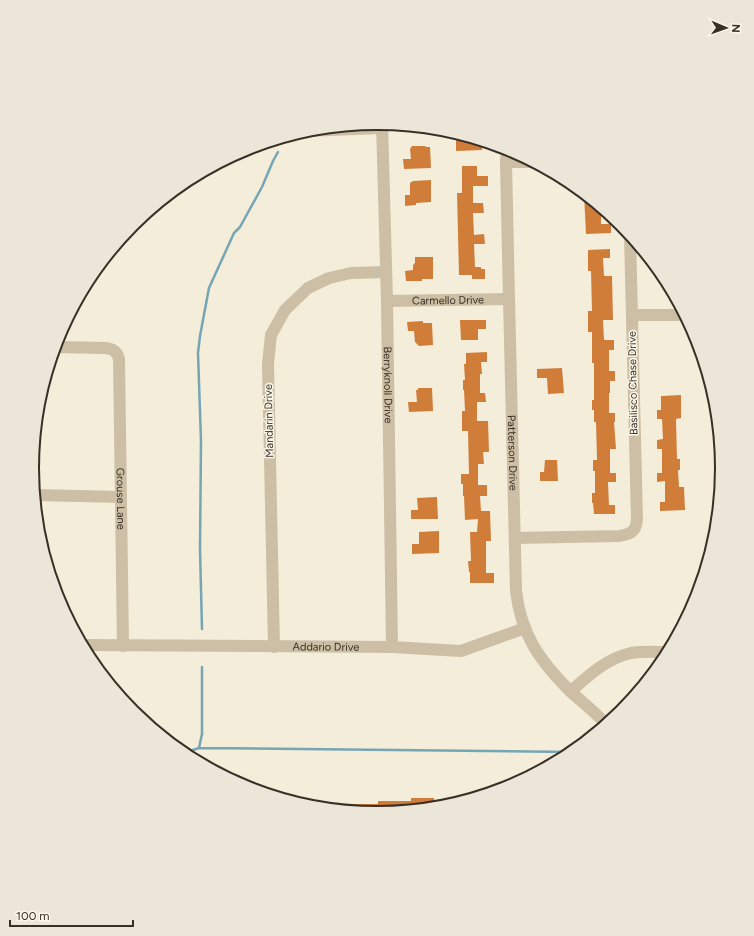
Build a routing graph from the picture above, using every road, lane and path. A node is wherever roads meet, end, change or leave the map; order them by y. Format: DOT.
graph roads {
  1 [pos="382,130"];
  2 [pos="506,156"];
  3 [pos="506,162"];
  4 [pos="519,162"];
  5 [pos="630,244"];
  6 [pos="386,272"];
  7 [pos="509,299"];
  8 [pos="386,301"];
  9 [pos="632,315"];
  10 [pos="678,315"];
  11 [pos="62,347"];
  12 [pos="40,495"];
  13 [pos="121,497"];
  14 [pos="515,538"];
  15 [pos="525,628"];
  16 [pos="90,646"];
  17 [pos="123,646"];
  18 [pos="274,647"];
  19 [pos="392,647"];
  20 [pos="661,652"];
  21 [pos="571,692"];
  22 [pos="602,720"];
  1 -- 6 [label="street, Berryknoll Drive"];
  2 -- 3 [label="street, Patterson Drive"];
  3 -- 4 [label="street"];
  3 -- 7 [label="street, Patterson Drive"];
  5 -- 9 [label="street, Basilisco Chase Drive"];
  6 -- 8 [label="street, Berryknoll Drive"];
  6 -- 18 [label="street, Mandarin Drive"];
  7 -- 8 [label="street, Carmello Drive"];
  7 -- 14 [label="street, Patterson Drive"];
  8 -- 19 [label="street, Berryknoll Drive"];
  9 -- 10 [label="street"];
  9 -- 14 [label="street, Basilisco Chase Drive"];
  11 -- 13 [label="street, Grouse Lane"];
  12 -- 13 [label="street"];
  13 -- 17 [label="street, Grouse Lane"];
  14 -- 15 [label="street, Patterson Drive"];
  15 -- 19 [label="street, Addario Drive"];
  15 -- 21 [label="street, Patterson Drive"];
  16 -- 17 [label="street, Addario Drive"];
  17 -- 18 [label="street, Addario Drive"];
  18 -- 19 [label="street, Addario Drive"];
  20 -- 21 [label="street"];
  21 -- 22 [label="street, Patterson Drive"];
}
